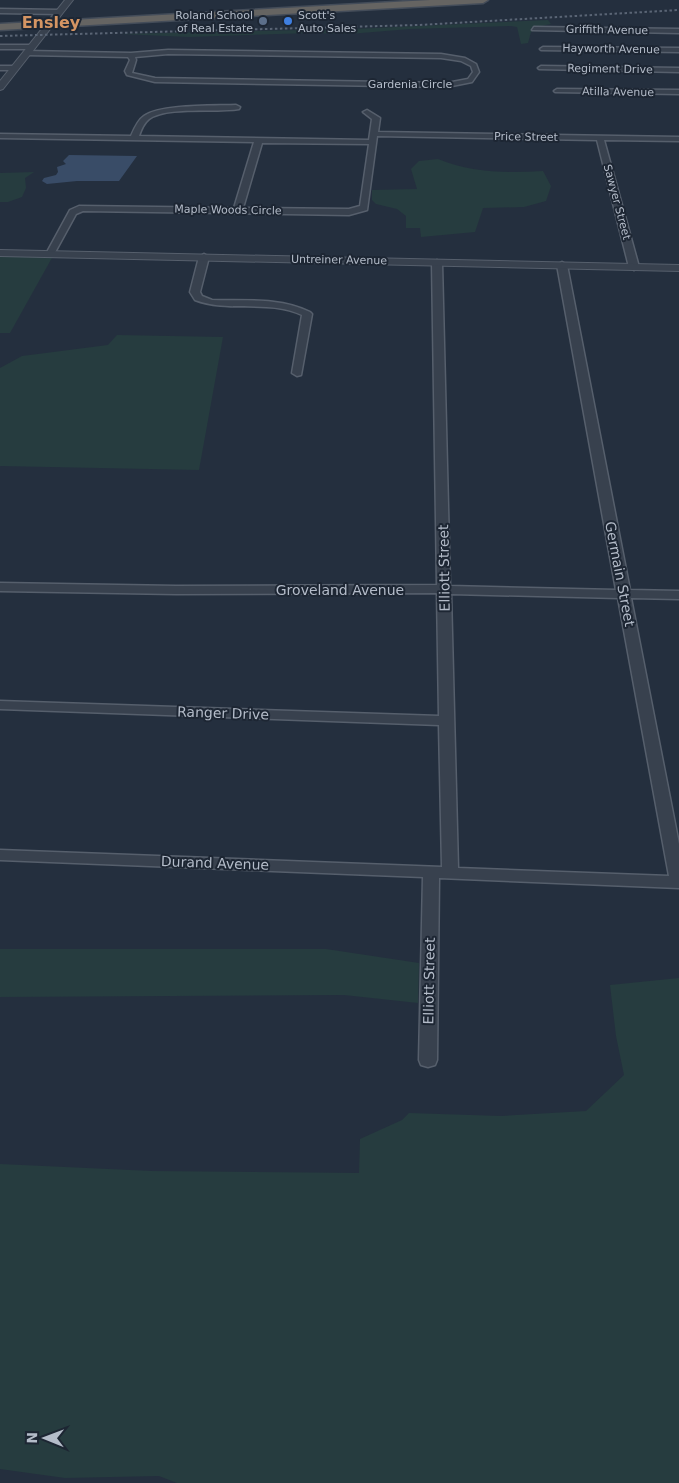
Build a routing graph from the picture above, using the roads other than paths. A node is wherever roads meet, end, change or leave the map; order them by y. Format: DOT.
graph roads {
  1 [pos="69,0"];
  2 [pos="418,0"];
  3 [pos="483,0"];
  4 [pos="462,1"];
  5 [pos="262,9"];
  6 [pos="0,11"];
  7 [pos="51,22"];
  8 [pos="0,26"];
  9 [pos="611,27"];
  10 [pos="534,29"];
  11 [pos="679,31"];
  12 [pos="0,47"];
  13 [pos="543,48"];
  14 [pos="29,50"];
  15 [pos="679,50"];
  16 [pos="132,55"];
  17 [pos="625,62"];
  18 [pos="0,68"];
  19 [pos="15,68"];
  20 [pos="542,68"];
  21 [pos="679,70"];
  22 [pos="0,87"];
  23 [pos="557,91"];
  24 [pos="679,92"];
  25 [pos="236,107"];
  26 [pos="367,112"];
  27 [pos="0,136"];
  28 [pos="134,138"];
  29 [pos="373,138"];
  30 [pos="600,138"];
  31 [pos="679,139"];
  32 [pos="259,140"];
  33 [pos="238,210"];
  34 [pos="0,253"];
  35 [pos="50,254"];
  36 [pos="204,257"];
  37 [pos="437,262"];
  38 [pos="562,265"];
  39 [pos="634,267"];
  40 [pos="679,268"];
  41 [pos="297,373"];
  42 [pos="0,587"];
  43 [pos="444,590"];
  44 [pos="624,594"];
  45 [pos="679,595"];
  46 [pos="0,706"];
  47 [pos="446,721"];
  48 [pos="0,855"];
  49 [pos="431,872"];
  50 [pos="450,873"];
  51 [pos="679,882"];
  52 [pos="428,1060"];
  1 -- 7 [label="street"];
  2 -- 5 [label="highway"];
  3 -- 4 [label="highway"];
  4 -- 7 [label="highway"];
  5 -- 7 [label="highway"];
  5 -- 7 [label="highway"];
  6 -- 7 [label="street"];
  7 -- 8 [label="highway"];
  7 -- 8 [label="highway"];
  7 -- 14 [label="street"];
  9 -- 10 [label="street, Griffith Avenue"];
  9 -- 11 [label="street, Griffith Avenue"];
  9 -- 17 [label="street"];
  12 -- 14 [label="street, Gardenia Circle"];
  13 -- 17 [label="street, Hayworth Avenue"];
  14 -- 16 [label="street, Gardenia Circle"];
  14 -- 19 [label="street"];
  15 -- 17 [label="street, Hayworth Avenue"];
  16 -- 16 [label="street, Gardenia Circle"];
  17 -- 20 [label="street, Regiment Drive"];
  17 -- 21 [label="street, Regiment Drive"];
  18 -- 19 [label="street"];
  19 -- 22 [label="street"];
  23 -- 24 [label="street, Atilla Avenue"];
  25 -- 28 [label="street"];
  26 -- 29 [label="street, Maple Woods Circle"];
  27 -- 28 [label="street"];
  28 -- 32 [label="street"];
  29 -- 30 [label="street, Price Street"];
  29 -- 32 [label="street"];
  29 -- 33 [label="street, Maple Woods Circle"];
  30 -- 31 [label="street, Price Street"];
  30 -- 39 [label="street, Sawyer Street"];
  32 -- 33 [label="street"];
  33 -- 35 [label="street, Maple Woods Circle"];
  34 -- 35 [label="street, Untreiner Avenue"];
  35 -- 36 [label="street, Untreiner Avenue"];
  36 -- 37 [label="street, Untreiner Avenue"];
  36 -- 41 [label="street"];
  37 -- 38 [label="street, Untreiner Avenue"];
  37 -- 43 [label="street, Elliott Street"];
  38 -- 39 [label="street, Untreiner Avenue"];
  38 -- 44 [label="street, Germain Street"];
  39 -- 40 [label="street, Untreiner Avenue"];
  42 -- 43 [label="street, Groveland Avenue"];
  43 -- 44 [label="street, Groveland Avenue"];
  43 -- 47 [label="street, Elliott Street"];
  44 -- 45 [label="street, Groveland Avenue"];
  44 -- 51 [label="street, Germain Street"];
  46 -- 47 [label="street, Ranger Drive"];
  47 -- 50 [label="street, Elliott Street"];
  48 -- 49 [label="street, Durand Avenue"];
  49 -- 50 [label="street, Durand Avenue"];
  49 -- 52 [label="street, Elliott Street"];
  50 -- 51 [label="street"];
}
